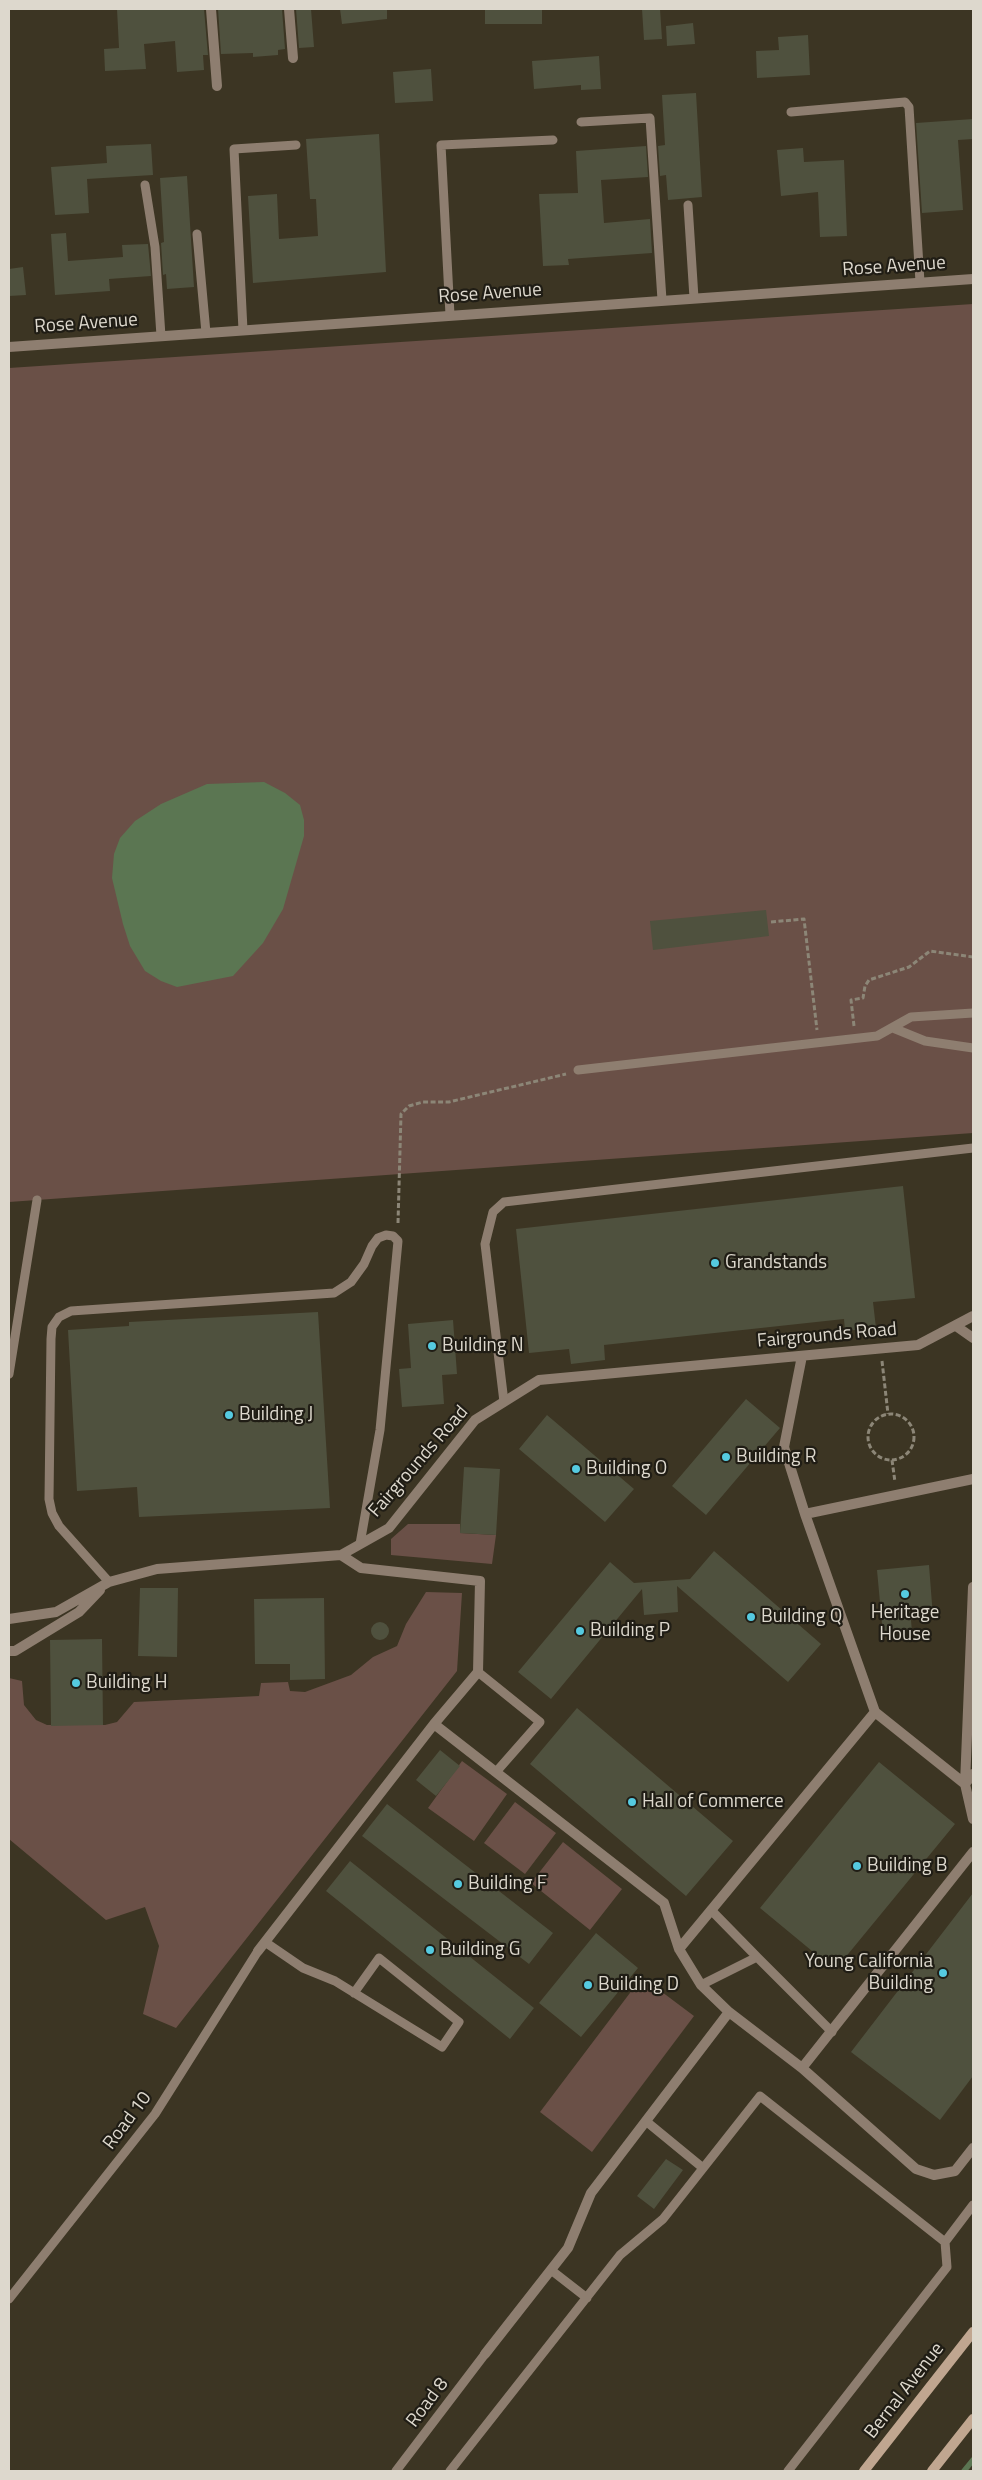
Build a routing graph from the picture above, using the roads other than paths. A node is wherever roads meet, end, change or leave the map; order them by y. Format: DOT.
graph roads {
  1 [pos="211,9"];
  2 [pos="289,9"];
  3 [pos="293,58"];
  4 [pos="217,86"];
  5 [pos="791,112"];
  6 [pos="581,122"];
  7 [pos="553,140"];
  8 [pos="296,145"];
  9 [pos="144,185"];
  10 [pos="688,205"];
  11 [pos="197,234"];
  12 [pos="973,279"];
  13 [pos="920,282"];
  14 [pos="694,298"];
  15 [pos="662,300"];
  16 [pos="450,315"];
  17 [pos="243,330"];
  18 [pos="206,332"];
  19 [pos="161,336"];
  20 [pos="9,347"];
  21 [pos="973,1013"];
  22 [pos="892,1028"];
  23 [pos="973,1048"];
  24 [pos="578,1070"];
  25 [pos="973,1148"];
  26 [pos="37,1200"];
  27 [pos="973,1316"];
  28 [pos="956,1326"];
  29 [pos="973,1338"];
  30 [pos="802,1356"];
  31 [pos="9,1374"];
  32 [pos="504,1402"];
  33 [pos="973,1479"];
  34 [pos="805,1514"];
  35 [pos="360,1544"];
  36 [pos="341,1555"];
  37 [pos="109,1582"];
  38 [pos="973,1587"];
  39 [pos="9,1619"];
  40 [pos="9,1651"];
  41 [pos="478,1672"];
  42 [pos="875,1712"];
  43 [pos="434,1724"];
  44 [pos="496,1772"];
  45 [pos="973,1774"];
  46 [pos="965,1784"];
  47 [pos="973,1819"];
  48 [pos="973,1852"];
  49 [pos="711,1910"];
  50 [pos="265,1942"];
  51 [pos="679,1949"];
  52 [pos="258,1951"];
  53 [pos="757,1957"];
  54 [pos="701,1985"];
  55 [pos="354,1992"];
  56 [pos="729,2012"];
  57 [pos="832,2032"];
  58 [pos="802,2068"];
  59 [pos="647,2122"];
  60 [pos="973,2150"];
  61 [pos="703,2168"];
  62 [pos="973,2205"];
  63 [pos="945,2242"];
  64 [pos="551,2270"];
  65 [pos="587,2298"];
  66 [pos="9,2299"];
  67 [pos="973,2332"];
  68 [pos="486,2354"];
  69 [pos="973,2419"];
  70 [pos="396,2471"];
  71 [pos="450,2471"];
  72 [pos="788,2471"];
  73 [pos="864,2471"];
  74 [pos="932,2471"];
  1 -- 4 [label="street"];
  2 -- 3 [label="street"];
  5 -- 13 [label="lane"];
  6 -- 15 [label="lane"];
  7 -- 16 [label="lane"];
  8 -- 17 [label="lane"];
  9 -- 19 [label="lane"];
  10 -- 14 [label="lane"];
  11 -- 18 [label="lane"];
  12 -- 13 [label="street, Rose Avenue"];
  13 -- 14 [label="street, Rose Avenue"];
  14 -- 15 [label="street, Rose Avenue"];
  15 -- 16 [label="street, Rose Avenue"];
  16 -- 17 [label="street, Rose Avenue"];
  17 -- 18 [label="street, Rose Avenue"];
  18 -- 19 [label="street, Rose Avenue"];
  19 -- 20 [label="street, Rose Avenue"];
  21 -- 22 [label="lane"];
  22 -- 23 [label="lane"];
  22 -- 24 [label="lane"];
  25 -- 32 [label="lane"];
  26 -- 31 [label="lane"];
  27 -- 28 [label="street, Fairgrounds Road"];
  28 -- 29 [label="street"];
  28 -- 30 [label="street, Fairgrounds Road"];
  30 -- 32 [label="street, Fairgrounds Road"];
  30 -- 34 [label="street"];
  32 -- 35 [label="street, Fairgrounds Road"];
  33 -- 34 [label="street"];
  34 -- 42 [label="street"];
  35 -- 36 [label="street, Fairgrounds Road"];
  35 -- 37 [label="lane"];
  36 -- 37 [label="street, Fairgrounds Road"];
  36 -- 41 [label="street"];
  37 -- 39 [label="street, Fairgrounds Road"];
  37 -- 40 [label="street"];
  38 -- 46 [label="street"];
  41 -- 43 [label="street"];
  41 -- 44 [label="lane"];
  42 -- 46 [label="street"];
  42 -- 49 [label="street"];
  43 -- 44 [label="street"];
  43 -- 50 [label="street"];
  44 -- 51 [label="street"];
  45 -- 46 [label="street"];
  46 -- 47 [label="street"];
  48 -- 57 [label="street"];
  49 -- 51 [label="street"];
  49 -- 53 [label="lane"];
  50 -- 52 [label="street"];
  50 -- 55 [label="lane"];
  51 -- 54 [label="street"];
  52 -- 66 [label="lane, Road 10"];
  53 -- 54 [label="lane"];
  53 -- 57 [label="lane"];
  54 -- 56 [label="street"];
  55 -- 55 [label="lane"];
  56 -- 58 [label="street"];
  56 -- 59 [label="street"];
  57 -- 58 [label="street"];
  58 -- 60 [label="street"];
  59 -- 61 [label="lane"];
  59 -- 64 [label="street"];
  61 -- 63 [label="lane"];
  61 -- 65 [label="lane"];
  62 -- 63 [label="lane"];
  63 -- 72 [label="lane"];
  64 -- 65 [label="lane"];
  64 -- 68 [label="street"];
  65 -- 71 [label="lane"];
  67 -- 73 [label="main road, Bernal Avenue"];
  68 -- 70 [label="lane, Road 8"];
  69 -- 74 [label="main road"];
}
